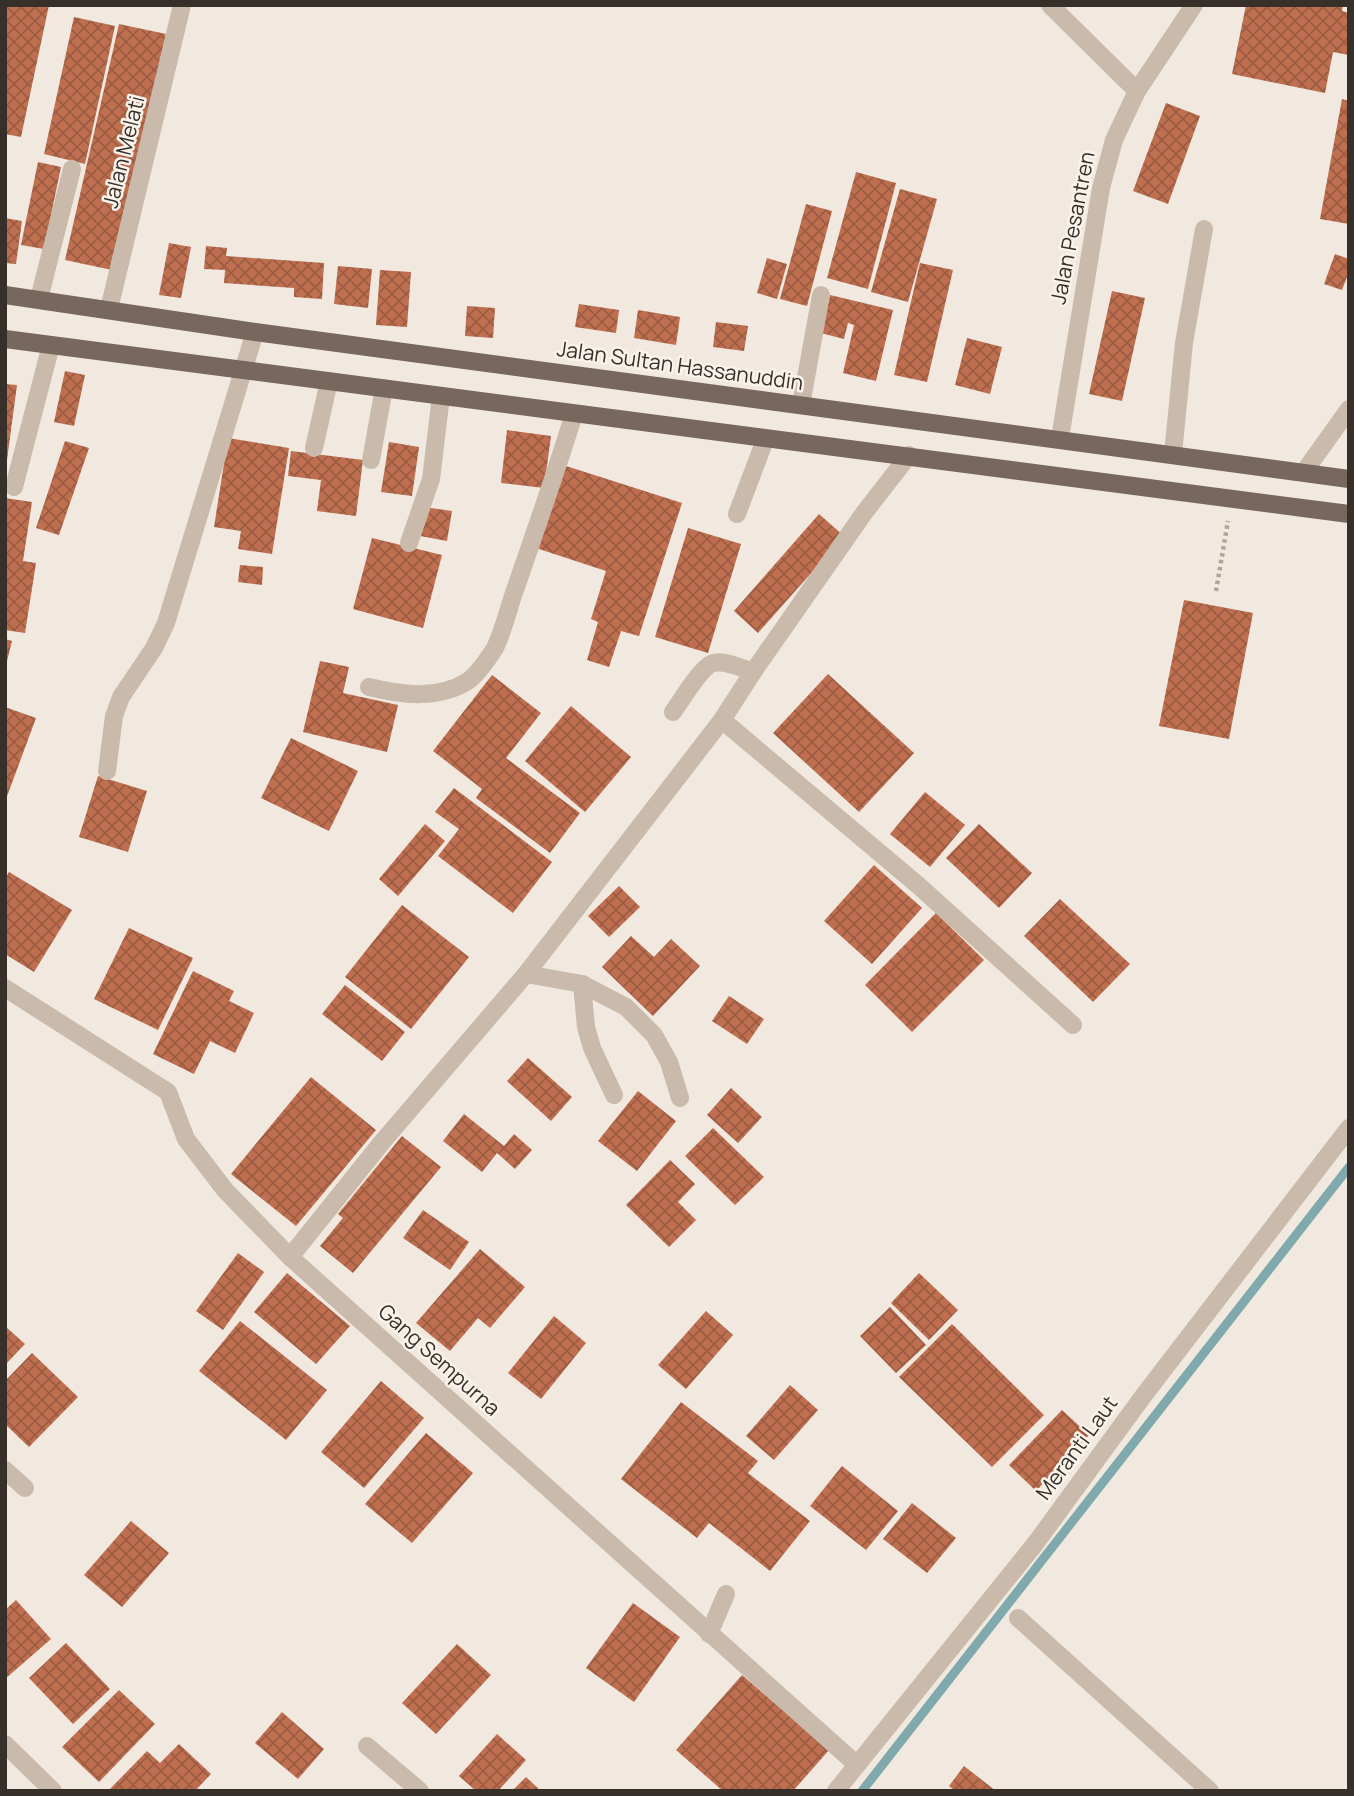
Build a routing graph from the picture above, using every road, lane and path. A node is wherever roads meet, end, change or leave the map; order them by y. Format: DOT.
graph roads {
  1 [pos="182,5"];
  2 [pos="1050,5"];
  3 [pos="1194,5"];
  4 [pos="1137,91"];
  5 [pos="72,169"];
  6 [pos="1204,229"];
  7 [pos="5,295"];
  8 [pos="821,295"];
  9 [pos="39,299"];
  10 [pos="109,309"];
  11 [pos="255,332"];
  12 [pos="5,340"];
  13 [pos="51,345"];
  14 [pos="243,369"];
  15 [pos="330,381"];
  16 [pos="384,388"];
  17 [pos="441,396"];
  18 [pos="801,405"];
  19 [pos="1349,409"];
  20 [pos="574,414"];
  21 [pos="1060,438"];
  22 [pos="765,440"];
  23 [pos="314,448"];
  24 [pos="1173,454"];
  25 [pos="909,455"];
  26 [pos="370,460"];
  27 [pos="1304,472"];
  28 [pos="1349,479"];
  29 [pos="14,487"];
  30 [pos="1231,499"];
  31 [pos="737,514"];
  32 [pos="1349,514"];
  33 [pos="409,543"];
  34 [pos="1216,592"];
  35 [pos="752,672"];
  36 [pos="369,687"];
  37 [pos="673,712"];
  38 [pos="722,720"];
  39 [pos="107,771"];
  40 [pos="526,974"];
  41 [pos="582,984"];
  42 [pos="5,988"];
  43 [pos="1073,1025"];
  44 [pos="614,1096"];
  45 [pos="680,1098"];
  46 [pos="1349,1128"];
  47 [pos="290,1257"];
  48 [pos="5,1470"];
  49 [pos="25,1488"];
  50 [pos="726,1594"];
  51 [pos="1018,1618"];
  52 [pos="709,1634"];
  53 [pos="5,1744"];
  54 [pos="367,1746"];
  55 [pos="856,1764"];
  56 [pos="53,1791"];
  57 [pos="420,1791"];
  58 [pos="836,1791"];
  59 [pos="1210,1791"];
  1 -- 10 [label="street, Jalan Melati"];
  2 -- 4 [label="street"];
  3 -- 4 [label="street, Jalan Pesantren"];
  4 -- 21 [label="street, Jalan Pesantren"];
  5 -- 9 [label="street"];
  6 -- 24 [label="street"];
  7 -- 9 [label="main road, Jalan Sultan Hassanuddin"];
  8 -- 18 [label="street"];
  9 -- 10 [label="main road, Jalan Sultan Hassanuddin"];
  10 -- 11 [label="main road, Jalan Sultan Hassanuddin"];
  11 -- 14 [label="street"];
  11 -- 18 [label="main road, Jalan Sultan Hassanuddin"];
  12 -- 13 [label="main road"];
  13 -- 14 [label="main road"];
  13 -- 29 [label="street"];
  14 -- 15 [label="main road"];
  14 -- 39 [label="street"];
  15 -- 16 [label="main road"];
  15 -- 23 [label="street"];
  16 -- 17 [label="main road"];
  16 -- 26 [label="street"];
  17 -- 20 [label="main road"];
  17 -- 33 [label="street"];
  18 -- 21 [label="main road, Jalan Sultan Hassanuddin"];
  19 -- 27 [label="street"];
  20 -- 22 [label="main road"];
  20 -- 36 [label="street"];
  21 -- 24 [label="main road, Jalan Sultan Hassanuddin"];
  22 -- 25 [label="main road"];
  22 -- 31 [label="street"];
  24 -- 27 [label="main road, Jalan Sultan Hassanuddin"];
  25 -- 30 [label="main road"];
  25 -- 35 [label="street"];
  27 -- 28 [label="main road, Jalan Sultan Hassanuddin"];
  30 -- 32 [label="main road"];
  30 -- 34 [label="path"];
  35 -- 37 [label="street"];
  35 -- 38 [label="street"];
  38 -- 40 [label="street"];
  38 -- 43 [label="street"];
  40 -- 41 [label="street"];
  40 -- 47 [label="street"];
  41 -- 44 [label="street"];
  41 -- 45 [label="street"];
  42 -- 47 [label="street, Gang Sempurna"];
  46 -- 55 [label="street, Meranti Laut"];
  47 -- 52 [label="street, Gang Sempurna"];
  48 -- 49 [label="street"];
  50 -- 52 [label="street"];
  51 -- 59 [label="street"];
  52 -- 55 [label="street, Gang Sempurna"];
  53 -- 56 [label="street"];
  54 -- 57 [label="street"];
  55 -- 58 [label="street, Meranti Laut"];
}
